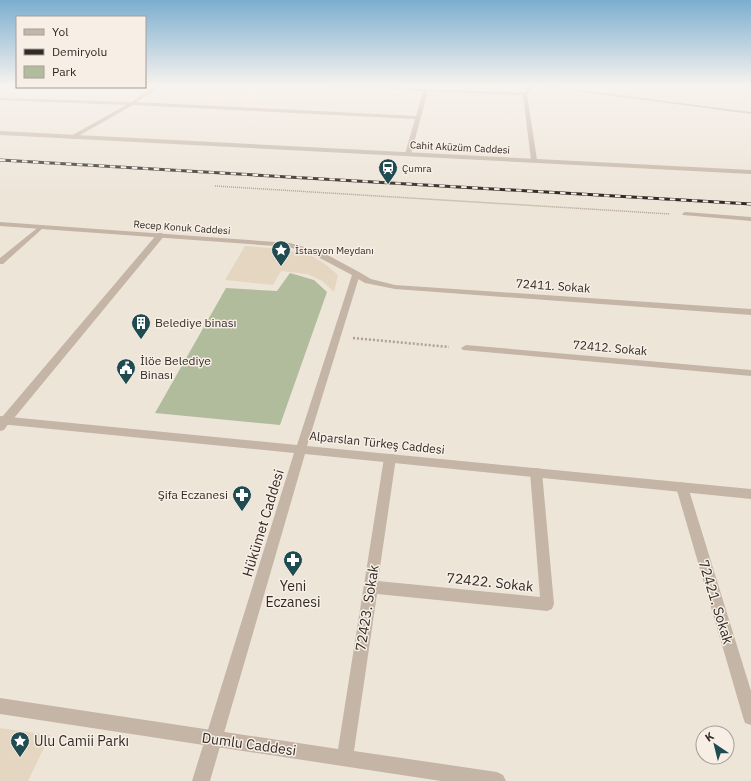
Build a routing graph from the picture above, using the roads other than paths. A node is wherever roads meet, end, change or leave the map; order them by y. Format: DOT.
graph roads {
  1 [pos="102,120"];
  2 [pos="417,120"];
  3 [pos="529,120"];
  4 [pos="0,133"];
  5 [pos="73,137"];
  6 [pos="408,154"];
  7 [pos="534,160"];
  8 [pos="751,172"];
  9 [pos="685,214"];
  10 [pos="751,219"];
  11 [pos="0,224"];
  12 [pos="41,227"];
  13 [pos="161,235"];
  14 [pos="0,262"];
  15 [pos="356,274"];
  16 [pos="751,312"];
  17 [pos="466,348"];
  18 [pos="751,373"];
  19 [pos="2,422"];
  20 [pos="301,449"];
  21 [pos="390,458"];
  22 [pos="536,472"];
  23 [pos="682,487"];
  24 [pos="751,494"];
  25 [pos="371,586"];
  26 [pos="0,706"];
  27 [pos="751,717"];
  28 [pos="214,739"];
  29 [pos="345,759"];
  30 [pos="201,781"];
  31 [pos="498,781"];
  1 -- 5 [label="street"];
  2 -- 6 [label="street"];
  3 -- 7 [label="street"];
  4 -- 5 [label="street, Cahit Aküzüm Caddesi"];
  5 -- 6 [label="street, Cahit Aküzüm Caddesi"];
  6 -- 7 [label="street, Cahit Aküzüm Caddesi"];
  7 -- 8 [label="street, Cahit Aküzüm Caddesi"];
  9 -- 10 [label="street"];
  11 -- 12 [label="street, Recep Konuk Caddesi"];
  12 -- 13 [label="street, Recep Konuk Caddesi"];
  12 -- 14 [label="street"];
  13 -- 15 [label="street, Recep Konuk Caddesi"];
  13 -- 19 [label="street"];
  15 -- 16 [label="street, 72411. Sokak"];
  15 -- 20 [label="street, Hükümet Caddesi"];
  17 -- 18 [label="street, 72412. Sokak"];
  19 -- 20 [label="street, Alparslan Türkeş Caddesi"];
  20 -- 21 [label="street, Alparslan Türkeş Caddesi"];
  20 -- 28 [label="street, Hükümet Caddesi"];
  21 -- 22 [label="street, Alparslan Türkeş Caddesi"];
  21 -- 25 [label="street, 72423. Sokak"];
  22 -- 23 [label="street, Alparslan Türkeş Caddesi"];
  22 -- 25 [label="street, 72422. Sokak"];
  23 -- 24 [label="street, Alparslan Türkeş Caddesi"];
  23 -- 27 [label="street, 72421. Sokak"];
  25 -- 29 [label="street, 72423. Sokak"];
  26 -- 28 [label="street, Dumlu Caddesi"];
  28 -- 29 [label="street, Dumlu Caddesi"];
  28 -- 30 [label="street, Hükümet Caddesi"];
  29 -- 31 [label="street, Dumlu Caddesi"];
}
